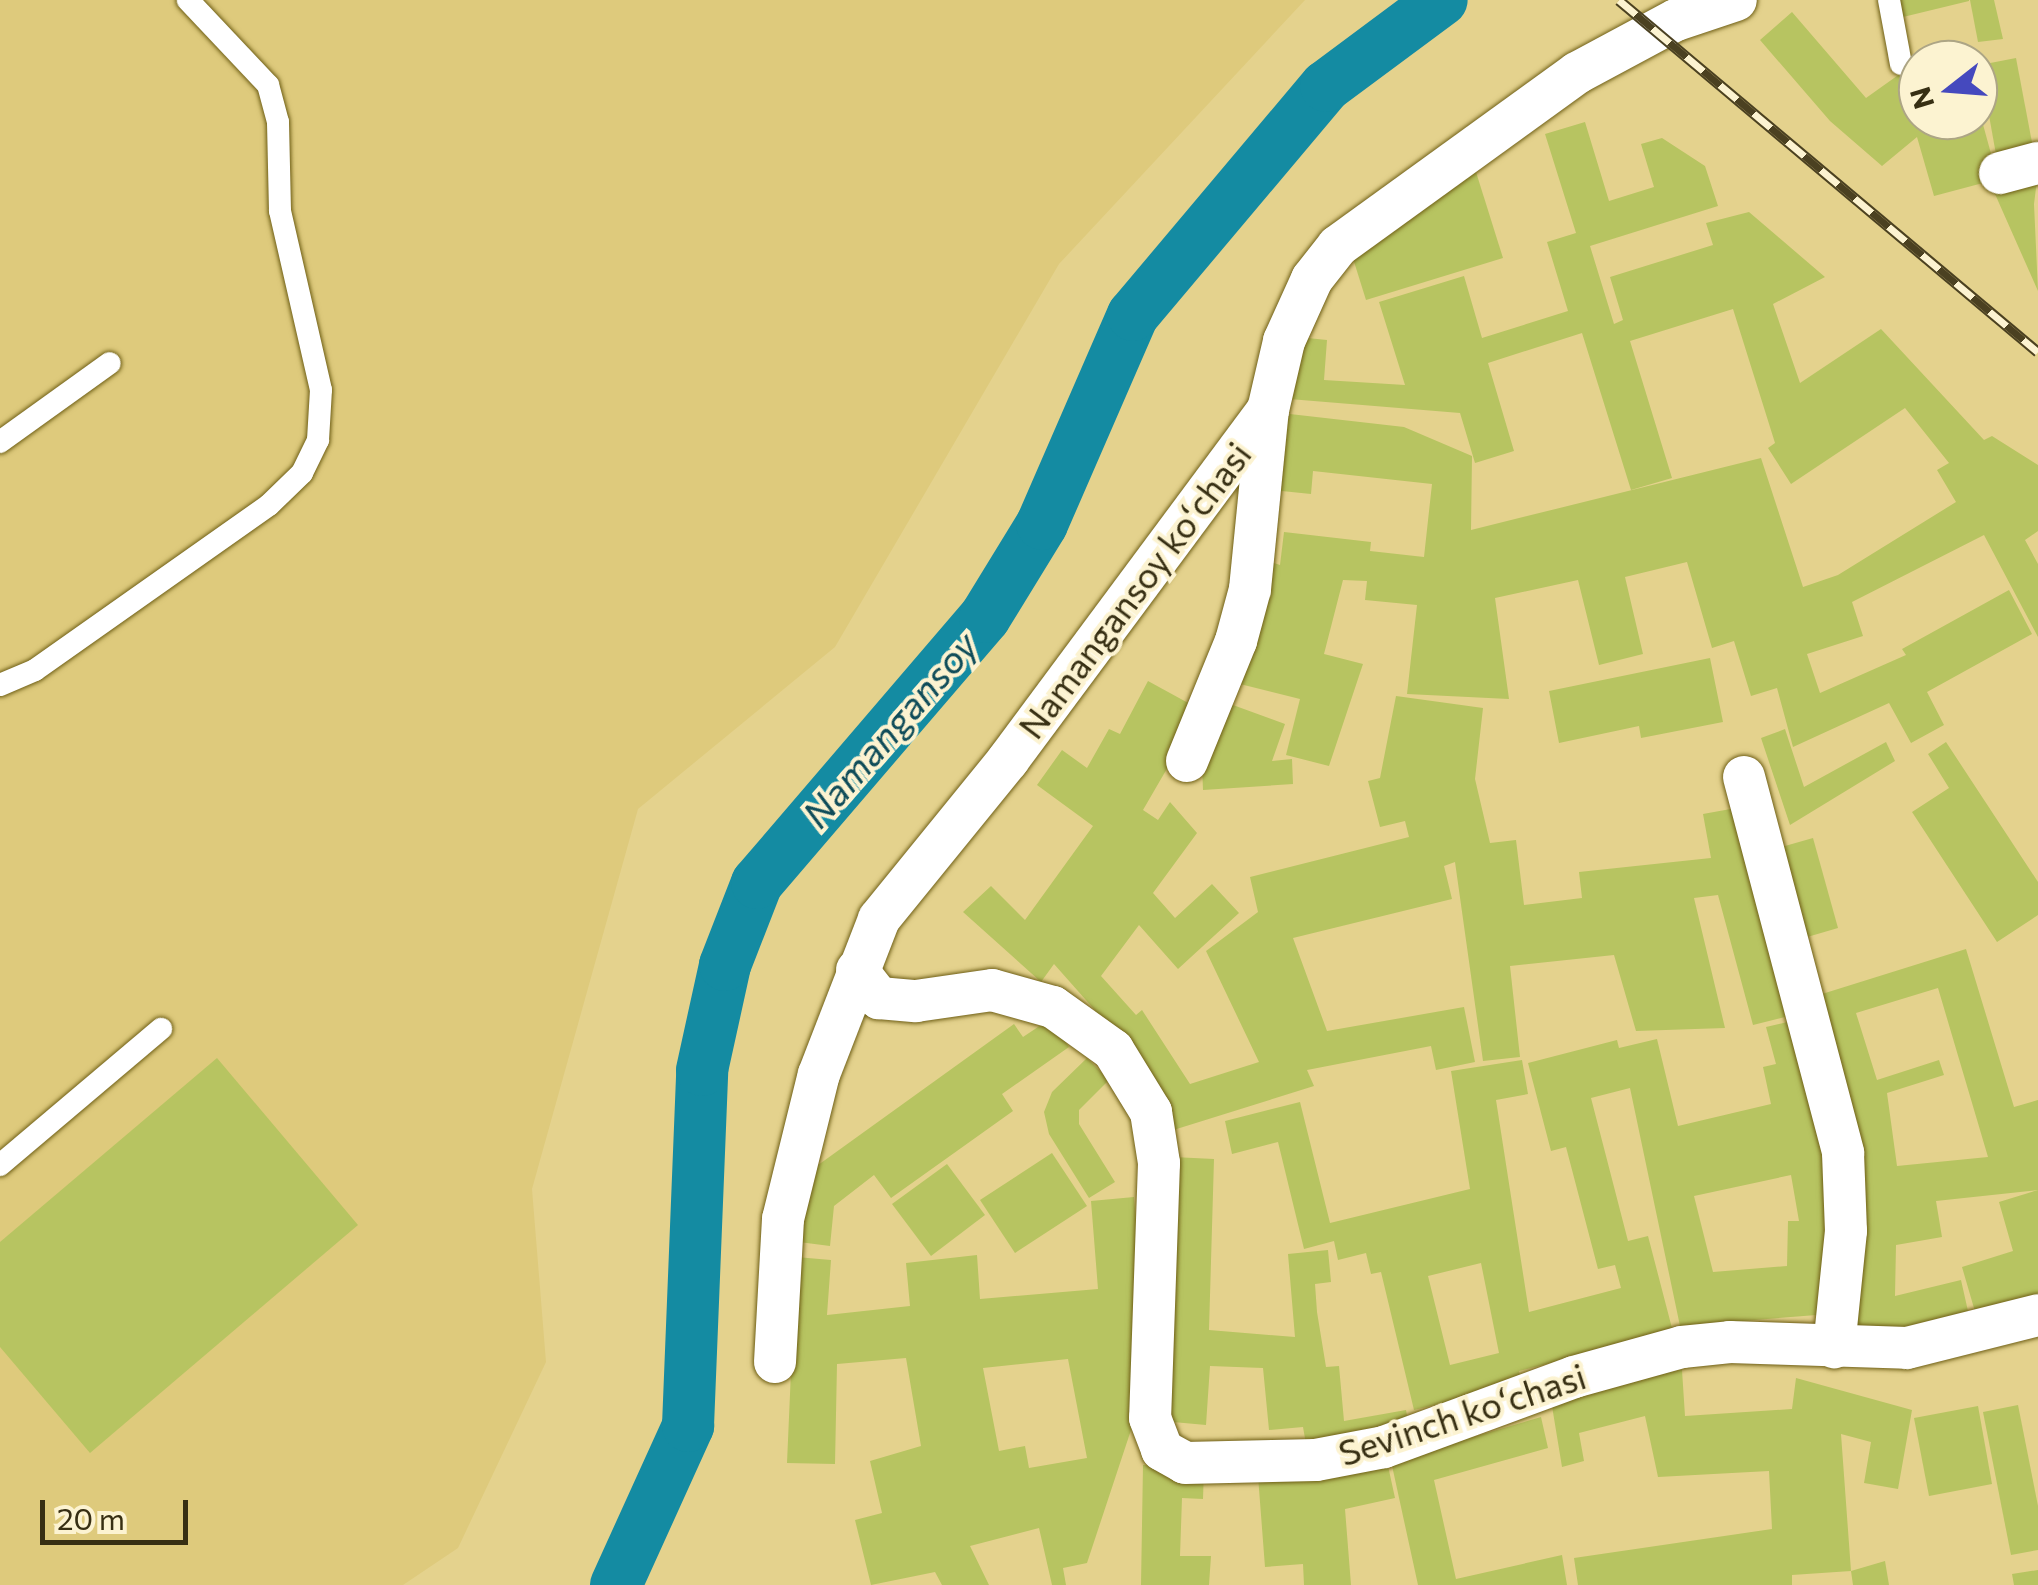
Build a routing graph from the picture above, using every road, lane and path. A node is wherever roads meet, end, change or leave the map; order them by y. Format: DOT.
graph roads {
  1 [pos="188,0"];
  2 [pos="1736,0"];
  3 [pos="1889,0"];
  4 [pos="1898,44"];
  5 [pos="110,364"];
  6 [pos="1268,410"];
  7 [pos="0,442"];
  8 [pos="0,685"];
  9 [pos="1186,761"];
  10 [pos="1744,777"];
  11 [pos="856,970"];
  12 [pos="161,1029"];
  13 [pos="0,1165"];
  14 [pos="2038,1315"];
  15 [pos="1834,1347"];
  16 [pos="774,1362"];
  1 -- 8 [label="lane"];
  2 -- 6 [label="street, Namangansoy koʻchasi"];
  3 -- 4 [label="lane"];
  5 -- 7 [label="lane"];
  6 -- 9 [label="street"];
  6 -- 11 [label="street, Namangansoy koʻchasi"];
  10 -- 15 [label="street"];
  11 -- 15 [label="street, Sevinch koʻchasi"];
  11 -- 16 [label="street, Namangansoy koʻchasi"];
  12 -- 13 [label="lane"];
  14 -- 15 [label="street, Sevinch koʻchasi"];
}
